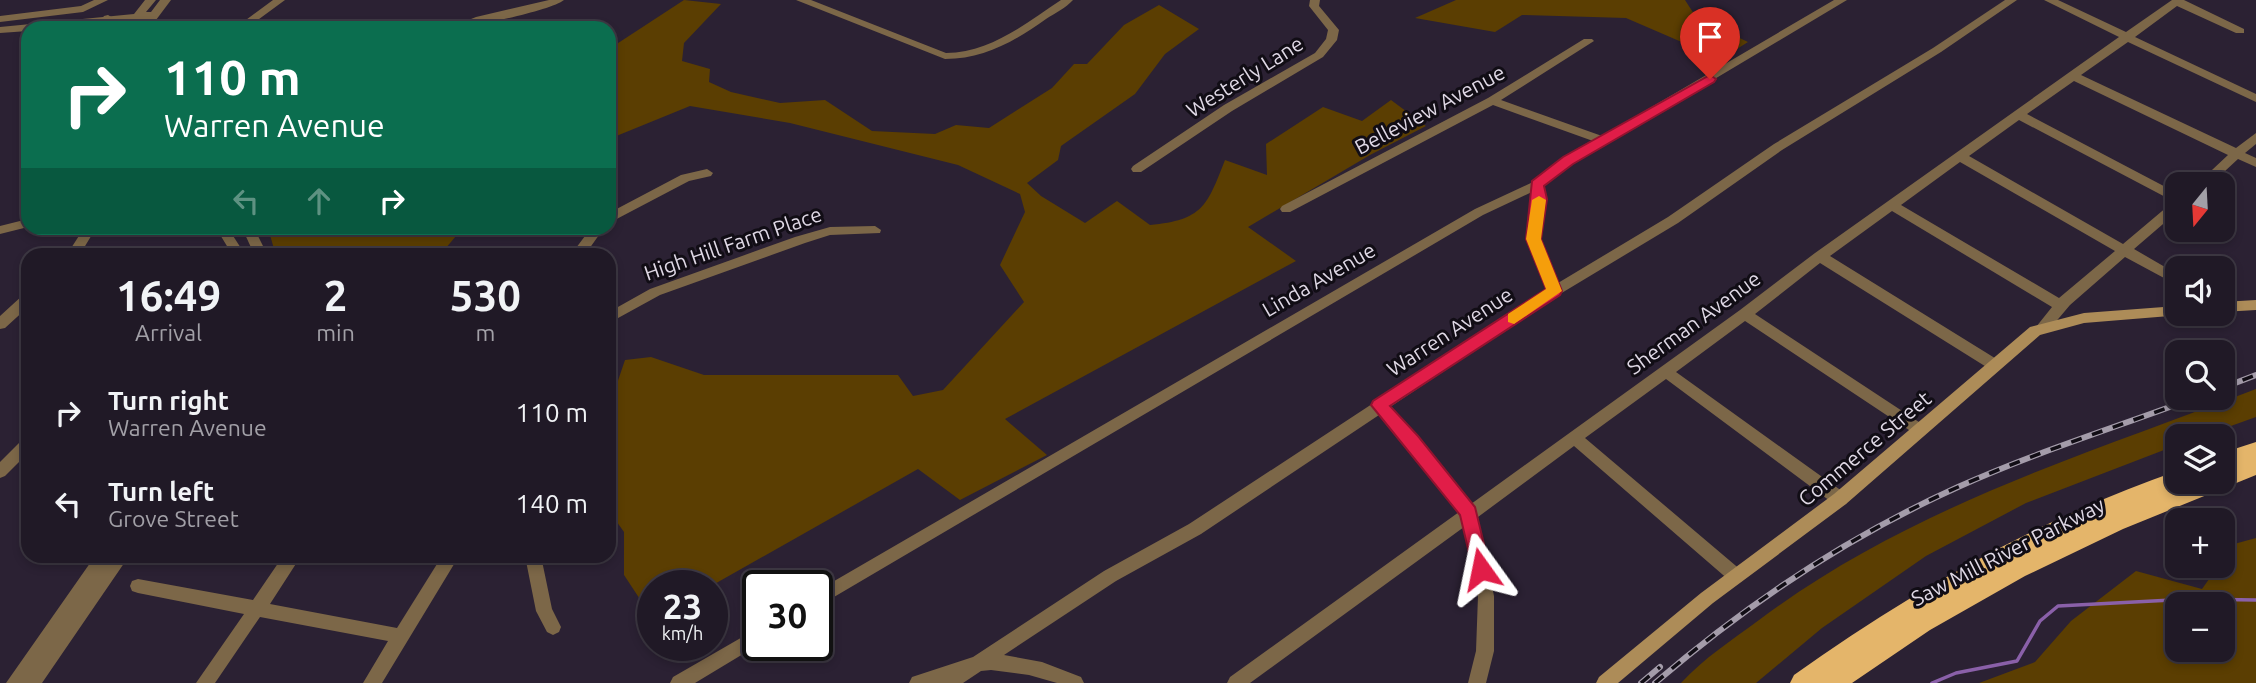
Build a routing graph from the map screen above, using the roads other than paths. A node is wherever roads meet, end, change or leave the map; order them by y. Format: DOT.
graph roads {
  1 [pos="103,0"];
  2 [pos="151,0"];
  3 [pos="166,0"];
  4 [pos="280,0"];
  5 [pos="559,0"];
  6 [pos="801,0"];
  7 [pos="1068,0"];
  8 [pos="1315,0"];
  9 [pos="1842,0"];
  10 [pos="2012,0"];
  11 [pos="2049,0"];
  12 [pos="2178,1"];
  13 [pos="153,15"];
  14 [pos="137,16"];
  15 [pos="108,18"];
  16 [pos="0,19"];
  17 [pos="81,21"];
  18 [pos="106,21"];
  19 [pos="133,21"];
  20 [pos="149,21"];
  21 [pos="250,21"];
  22 [pos="470,21"];
  23 [pos="21,28"];
  24 [pos="0,30"];
  25 [pos="2240,31"];
  26 [pos="2127,37"];
  27 [pos="1588,41"];
  28 [pos="2073,76"];
  29 [pos="2256,98"];
  30 [pos="1492,101"];
  31 [pos="2019,115"];
  32 [pos="2256,137"];
  33 [pos="1604,141"];
  34 [pos="2236,154"];
  35 [pos="1961,157"];
  36 [pos="2256,163"];
  37 [pos="1137,169"];
  38 [pos="2216,172"];
  39 [pos="706,173"];
  40 [pos="1537,185"];
  41 [pos="2165,192"];
  42 [pos="1892,205"];
  43 [pos="1286,209"];
  44 [pos="616,215"];
  45 [pos="2165,215"];
  46 [pos="21,225"];
  47 [pos="0,230"];
  48 [pos="875,230"];
  49 [pos="2124,250"];
  50 [pos="1821,256"];
  51 [pos="2165,273"];
  52 [pos="1555,291"];
  53 [pos="21,305"];
  54 [pos="2060,305"];
  55 [pos="2256,305"];
  56 [pos="2235,306"];
  57 [pos="2165,312"];
  58 [pos="616,314"];
  59 [pos="1745,314"];
  60 [pos="0,324"];
  61 [pos="2043,327"];
  62 [pos="1993,364"];
  63 [pos="1665,371"];
  64 [pos="1379,405"];
  65 [pos="1920,430"];
  66 [pos="1574,438"];
  67 [pos="21,450"];
  68 [pos="2256,450"];
  69 [pos="2235,457"];
  70 [pos="2256,466"];
  71 [pos="0,472"];
  72 [pos="2235,473"];
  73 [pos="2165,485"];
  74 [pos="2184,494"];
  75 [pos="1840,499"];
  76 [pos="1469,513"];
  77 [pos="100,563"];
  78 [pos="116,563"];
  79 [pos="288,563"];
  80 [pos="447,563"];
  81 [pos="534,563"];
  82 [pos="1736,576"];
  83 [pos="138,586"];
  84 [pos="833,591"];
  85 [pos="259,608"];
  86 [pos="553,627"];
  87 [pos="401,636"];
  88 [pos="742,646"];
  89 [pos="981,663"];
  90 [pos="15,683"];
  91 [pos="32,683"];
  92 [pos="205,683"];
  93 [pos="372,683"];
  94 [pos="679,683"];
  95 [pos="918,683"];
  96 [pos="949,683"];
  97 [pos="1075,683"];
  98 [pos="1236,683"];
  99 [pos="1477,683"];
  100 [pos="1605,683"];
  101 [pos="1802,683"];
  102 [pos="1833,683"];
  1 -- 16 [label="street"];
  2 -- 14 [label="street"];
  3 -- 13 [label="street"];
  4 -- 21 [label="street"];
  5 -- 22 [label="street"];
  6 -- 7 [label="street"];
  8 -- 37 [label="street, Westerly Lane"];
  9 -- 33 [label="street, Linda Avenue"];
  10 -- 52 [label="street, Warren Avenue"];
  11 -- 26 [label="street"];
  12 -- 25 [label="street"];
  12 -- 26 [label="street, Sherman Avenue"];
  13 -- 14 [label="street"];
  13 -- 20 [label="street"];
  14 -- 15 [label="street"];
  14 -- 19 [label="street"];
  15 -- 17 [label="street"];
  15 -- 18 [label="street"];
  23 -- 24 [label="street"];
  26 -- 28 [label="street, Sherman Avenue"];
  26 -- 29 [label="street"];
  27 -- 30 [label="street, Belleview Avenue"];
  28 -- 31 [label="street, Sherman Avenue"];
  28 -- 34 [label="street"];
  30 -- 33 [label="street"];
  30 -- 43 [label="street, Belleview Avenue"];
  31 -- 35 [label="street, Sherman Avenue"];
  31 -- 41 [label="street"];
  32 -- 34 [label="street"];
  33 -- 40 [label="street, Linda Avenue"];
  34 -- 36 [label="street"];
  34 -- 38 [label="street"];
  35 -- 42 [label="street, Sherman Avenue"];
  35 -- 49 [label="street"];
  39 -- 44 [label="street"];
  40 -- 52 [label="street"];
  40 -- 84 [label="street, Linda Avenue"];
  42 -- 50 [label="street, Sherman Avenue"];
  42 -- 54 [label="street"];
  45 -- 49 [label="street"];
  46 -- 47 [label="street"];
  48 -- 58 [label="street, High Hill Farm Place"];
  49 -- 51 [label="street"];
  49 -- 54 [label="street"];
  50 -- 59 [label="street, Sherman Avenue"];
  50 -- 62 [label="street"];
  52 -- 64 [label="street, Warren Avenue"];
  53 -- 60 [label="street"];
  54 -- 61 [label="street"];
  55 -- 56 [label="main road"];
  57 -- 61 [label="main road, Commerce Street"];
  59 -- 63 [label="street, Sherman Avenue"];
  59 -- 65 [label="street"];
  61 -- 62 [label="main road, Commerce Street"];
  62 -- 65 [label="main road, Commerce Street"];
  63 -- 66 [label="street, Sherman Avenue"];
  63 -- 75 [label="street"];
  64 -- 76 [label="street"];
  64 -- 89 [label="street, Warren Avenue"];
  65 -- 75 [label="main road, Commerce Street"];
  66 -- 76 [label="street, Sherman Avenue"];
  66 -- 82 [label="street"];
  67 -- 71 [label="street"];
  68 -- 69 [label="highway"];
  70 -- 72 [label="highway"];
  73 -- 101 [label="highway, Saw Mill River Parkway"];
  74 -- 102 [label="highway, Saw Mill River Parkway"];
  75 -- 82 [label="main road, Commerce Street"];
  76 -- 98 [label="street, Sherman Avenue"];
  76 -- 99 [label="street"];
  77 -- 90 [label="street"];
  78 -- 91 [label="street"];
  79 -- 85 [label="street"];
  80 -- 87 [label="street"];
  81 -- 86 [label="street"];
  82 -- 100 [label="main road, Commerce Street"];
  83 -- 85 [label="street"];
  85 -- 87 [label="street"];
  85 -- 92 [label="street"];
  87 -- 93 [label="street"];
  88 -- 94 [label="street"];
  89 -- 95 [label="street"];
  89 -- 96 [label="street, Warren Avenue"];
  89 -- 97 [label="street"];
}
